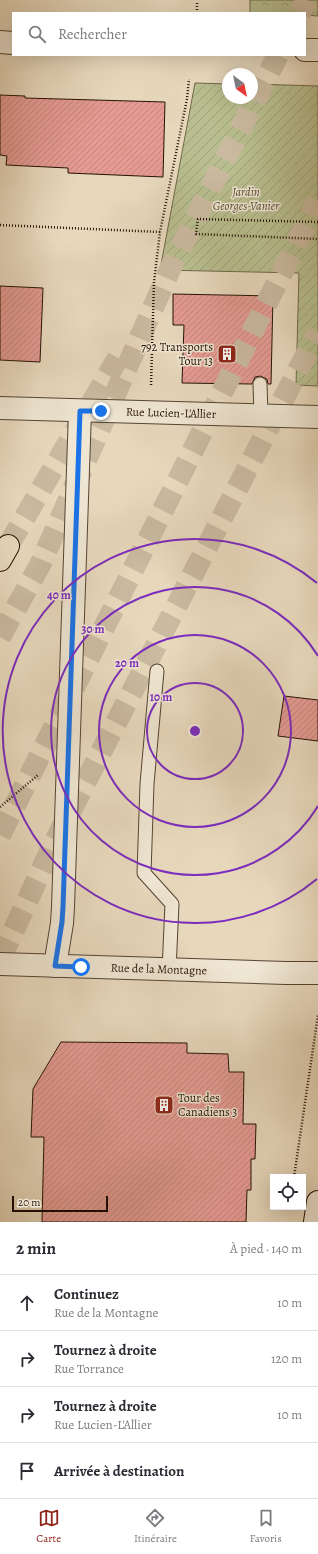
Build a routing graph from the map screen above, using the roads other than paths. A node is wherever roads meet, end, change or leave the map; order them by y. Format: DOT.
graph roads {
  1 [pos="0,42"];
  2 [pos="12,43"];
  3 [pos="306,50"];
  4 [pos="318,50"];
  5 [pos="260,384"];
  6 [pos="0,408"];
  7 [pos="80,411"];
  8 [pos="261,416"];
  9 [pos="318,417"];
  10 [pos="157,670"];
  11 [pos="0,964"];
  12 [pos="55,966"];
  13 [pos="169,970"];
  14 [pos="318,973"];
  15 [pos="318,1202"];
  16 [pos="315,1222"];
  1 -- 2 [label="street"];
  3 -- 4 [label="street"];
  5 -- 8 [label="lane"];
  6 -- 7 [label="street, Rue Lucien-L'Allier"];
  7 -- 8 [label="street, Rue Lucien-L'Allier"];
  7 -- 12 [label="street"];
  8 -- 9 [label="street, Rue Lucien-L'Allier"];
  10 -- 13 [label="lane"];
  11 -- 12 [label="street, Rue de la Montagne"];
  12 -- 13 [label="street, Rue de la Montagne"];
  13 -- 14 [label="street, Rue de la Montagne"];
  15 -- 16 [label="street"];
}
